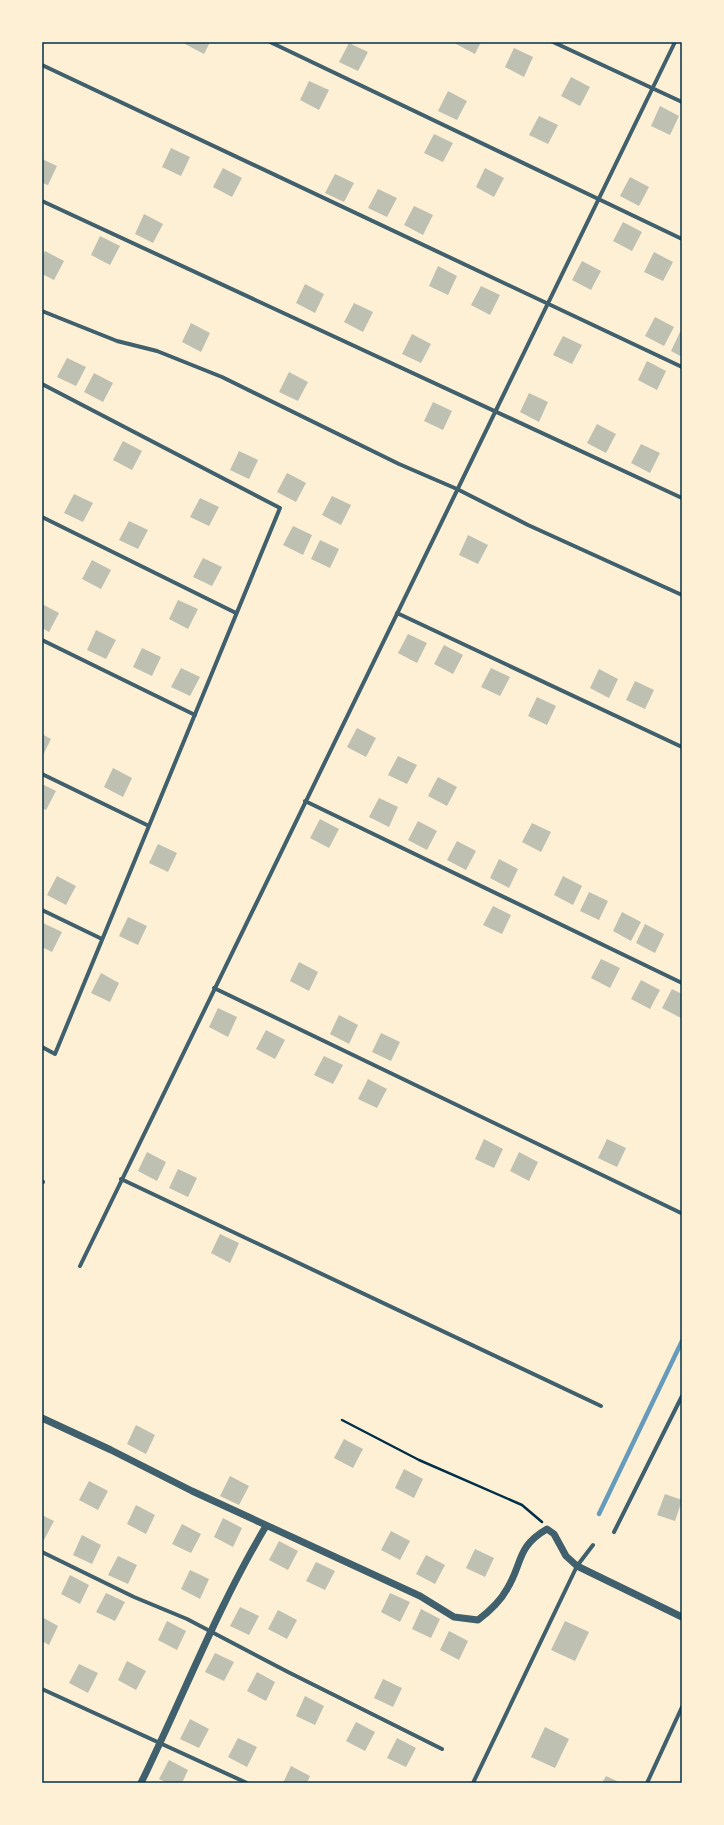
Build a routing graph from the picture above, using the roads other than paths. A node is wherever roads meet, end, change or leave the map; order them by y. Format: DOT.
graph roads {
  1 [pos="270,42"];
  2 [pos="553,42"];
  3 [pos="675,42"];
  4 [pos="42,65"];
  5 [pos="652,88"];
  6 [pos="682,102"];
  7 [pos="598,199"];
  8 [pos="42,202"];
  9 [pos="682,239"];
  10 [pos="548,304"];
  11 [pos="42,311"];
  12 [pos="682,367"];
  13 [pos="42,384"];
  14 [pos="495,411"];
  15 [pos="457,489"];
  16 [pos="682,498"];
  17 [pos="42,517"];
  18 [pos="682,595"];
  19 [pos="236,613"];
  20 [pos="397,613"];
  21 [pos="42,640"];
  22 [pos="194,715"];
  23 [pos="682,747"];
  24 [pos="42,774"];
  25 [pos="305,801"];
  26 [pos="149,826"];
  27 [pos="42,910"];
  28 [pos="102,939"];
  29 [pos="682,983"];
  30 [pos="214,988"];
  31 [pos="42,1047"];
  32 [pos="121,1179"];
  33 [pos="681,1214"];
  34 [pos="80,1266"];
  35 [pos="682,1396"];
  36 [pos="601,1406"];
  37 [pos="42,1418"];
  38 [pos="266,1526"];
  39 [pos="614,1532"];
  40 [pos="593,1545"];
  41 [pos="42,1552"];
  42 [pos="577,1566"];
  43 [pos="682,1617"];
  44 [pos="210,1631"];
  45 [pos="42,1690"];
  46 [pos="682,1707"];
  47 [pos="161,1742"];
  48 [pos="442,1749"];
  49 [pos="141,1783"];
  50 [pos="247,1783"];
  51 [pos="473,1783"];
  52 [pos="647,1783"];
  1 -- 7 [label="street"];
  2 -- 5 [label="street"];
  3 -- 5 [label="street"];
  4 -- 10 [label="street"];
  5 -- 6 [label="street"];
  5 -- 7 [label="street"];
  7 -- 9 [label="street"];
  7 -- 10 [label="street"];
  8 -- 14 [label="street"];
  10 -- 12 [label="street"];
  10 -- 14 [label="street"];
  11 -- 15 [label="street"];
  13 -- 19 [label="street"];
  14 -- 15 [label="street"];
  14 -- 16 [label="street"];
  15 -- 18 [label="street"];
  15 -- 20 [label="street"];
  17 -- 19 [label="street"];
  19 -- 22 [label="street"];
  20 -- 23 [label="street"];
  20 -- 25 [label="street"];
  21 -- 22 [label="street"];
  22 -- 26 [label="street"];
  24 -- 26 [label="street"];
  25 -- 29 [label="street"];
  25 -- 30 [label="street"];
  26 -- 28 [label="street"];
  27 -- 28 [label="street"];
  28 -- 31 [label="street"];
  30 -- 32 [label="street"];
  30 -- 33 [label="street"];
  32 -- 34 [label="street"];
  32 -- 36 [label="street"];
  35 -- 39 [label="street"];
  37 -- 38 [label="street"];
  38 -- 42 [label="street"];
  38 -- 44 [label="street"];
  40 -- 42 [label="street"];
  41 -- 44 [label="street"];
  42 -- 43 [label="street"];
  42 -- 51 [label="street"];
  44 -- 47 [label="street"];
  44 -- 48 [label="street"];
  45 -- 47 [label="street"];
  46 -- 52 [label="street"];
  47 -- 49 [label="street"];
  47 -- 50 [label="street"];
}
